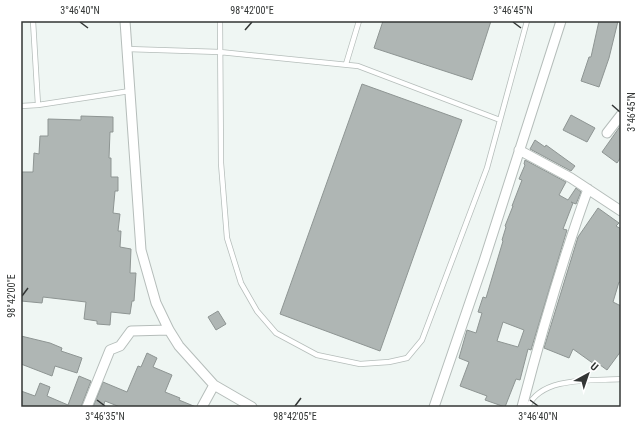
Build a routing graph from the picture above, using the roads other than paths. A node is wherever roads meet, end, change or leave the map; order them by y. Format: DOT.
graph roads {
  1 [pos="33,21"];
  2 [pos="125,21"];
  3 [pos="220,21"];
  4 [pos="359,21"];
  5 [pos="527,21"];
  6 [pos="560,21"];
  7 [pos="127,49"];
  8 [pos="220,52"];
  9 [pos="346,64"];
  10 [pos="130,91"];
  11 [pos="38,105"];
  12 [pos="21,106"];
  13 [pos="621,115"];
  14 [pos="500,120"];
  15 [pos="607,133"];
  16 [pos="520,150"];
  17 [pos="588,190"];
  18 [pos="621,211"];
  19 [pos="169,330"];
  20 [pos="621,379"];
  21 [pos="214,385"];
  22 [pos="87,407"];
  23 [pos="202,407"];
  24 [pos="252,407"];
  25 [pos="434,407"];
  26 [pos="522,407"];
  27 [pos="528,407"];
  1 -- 11 [label="lane"];
  2 -- 7 [label="street"];
  3 -- 8 [label="lane"];
  4 -- 9 [label="lane"];
  5 -- 14 [label="lane"];
  6 -- 16 [label="street"];
  7 -- 8 [label="lane"];
  7 -- 10 [label="street"];
  8 -- 9 [label="lane"];
  8 -- 14 [label="lane"];
  9 -- 14 [label="lane"];
  10 -- 11 [label="lane"];
  10 -- 19 [label="street"];
  11 -- 12 [label="lane"];
  13 -- 15 [label="street"];
  16 -- 17 [label="street"];
  16 -- 25 [label="street"];
  17 -- 18 [label="street"];
  17 -- 26 [label="street"];
  19 -- 21 [label="street"];
  19 -- 22 [label="street"];
  20 -- 27 [label="lane"];
  21 -- 23 [label="street"];
  21 -- 24 [label="street"];
}
